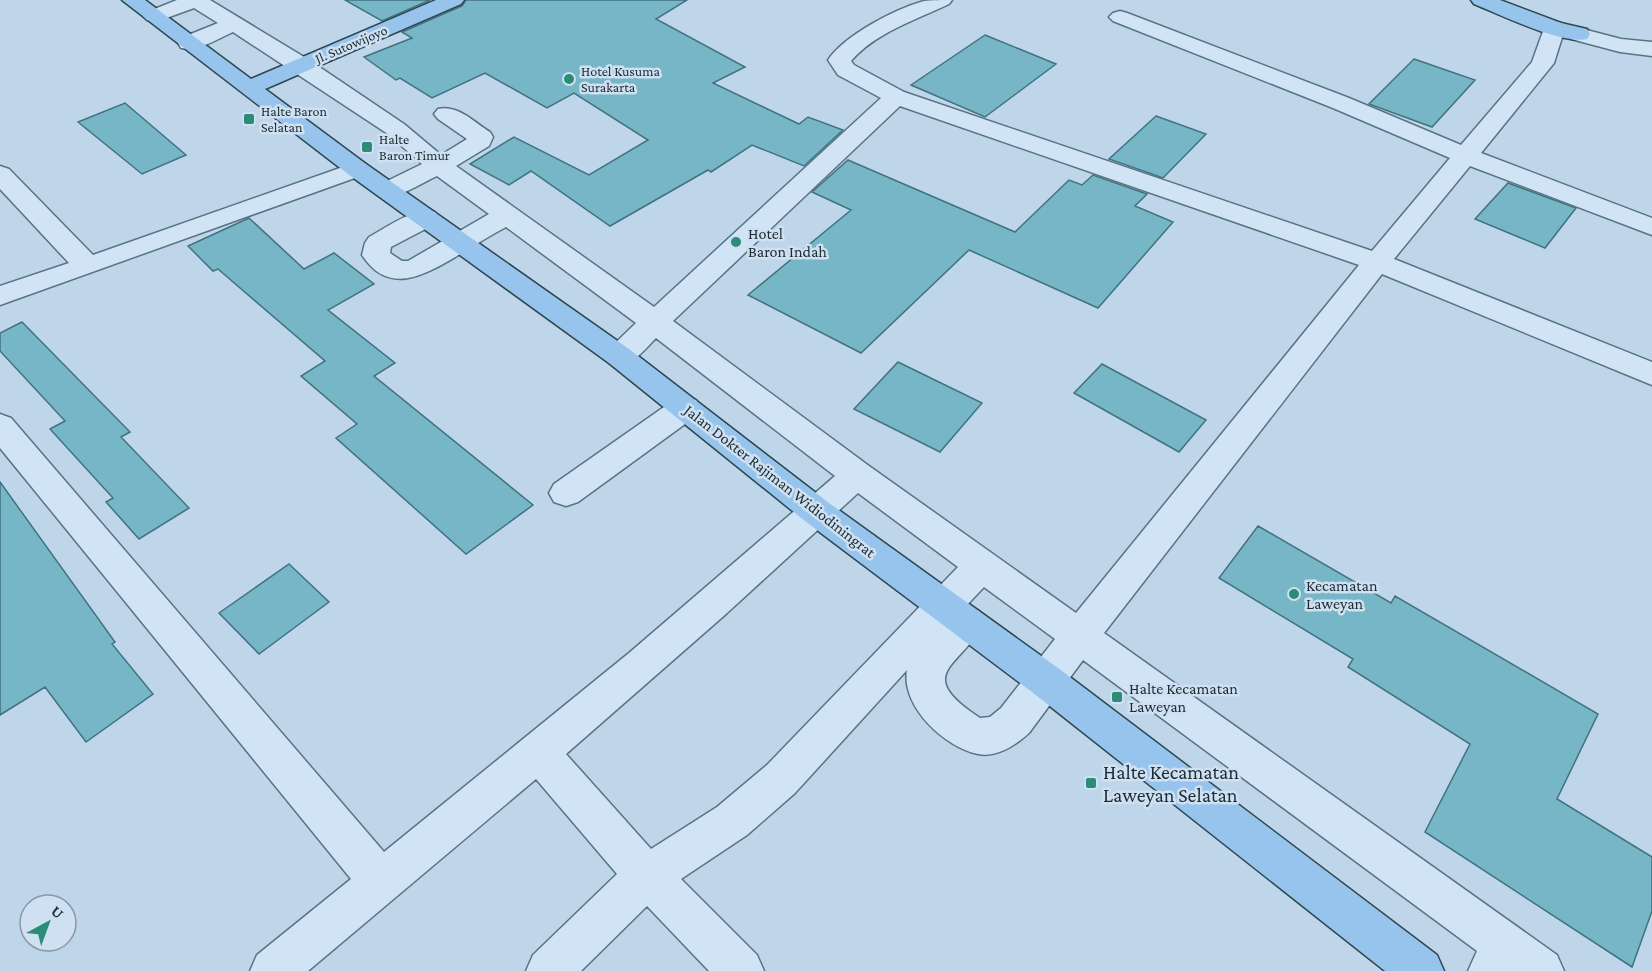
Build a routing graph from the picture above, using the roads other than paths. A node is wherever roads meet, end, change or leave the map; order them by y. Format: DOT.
graph roads {
  1 [pos="196,0"];
  2 [pos="454,0"];
  3 [pos="942,0"];
  4 [pos="1481,0"];
  5 [pos="143,8"];
  6 [pos="1120,17"];
  7 [pos="233,24"];
  8 [pos="1567,31"];
  9 [pos="1650,40"];
  10 [pos="189,43"];
  11 [pos="301,65"];
  12 [pos="249,88"];
  13 [pos="896,97"];
  14 [pos="446,114"];
  15 [pos="1467,156"];
  16 [pos="438,165"];
  17 [pos="357,169"];
  18 [pos="0,174"];
  19 [pos="388,190"];
  20 [pos="508,214"];
  21 [pos="426,218"];
  22 [pos="1652,226"];
  23 [pos="460,241"];
  24 [pos="1377,262"];
  25 [pos="88,266"];
  26 [pos="0,296"];
  27 [pos="656,323"];
  28 [pos="619,356"];
  29 [pos="1652,374"];
  30 [pos="685,408"];
  31 [pos="7,447"];
  32 [pos="857,475"];
  33 [pos="566,493"];
  34 [pos="817,512"];
  35 [pos="981,566"];
  36 [pos="955,614"];
  37 [pos="1080,637"];
  38 [pos="1045,680"];
  39 [pos="538,753"];
  40 [pos="647,876"];
  41 [pos="381,882"];
  42 [pos="1498,958"];
  43 [pos="273,971"];
  44 [pos="549,971"];
  45 [pos="741,971"];
  46 [pos="1421,971"];
  47 [pos="1542,971"];
  1 -- 5 [label="street"];
  1 -- 7 [label="street"];
  2 -- 11 [label="main road, Jl. Sutowijoyo"];
  3 -- 13 [label="street"];
  4 -- 8 [label="main road"];
  5 -- 10 [label="main road, Jalan Dokter Rajiman Widiodiningrat"];
  6 -- 15 [label="street"];
  7 -- 10 [label="street"];
  7 -- 11 [label="street"];
  8 -- 9 [label="street"];
  8 -- 15 [label="street"];
  10 -- 12 [label="main road, Jalan Dokter Rajiman Widiodiningrat"];
  11 -- 12 [label="main road, Jl. Sutowijoyo"];
  11 -- 16 [label="street"];
  12 -- 17 [label="main road, Jalan Dokter Rajiman Widiodiningrat"];
  13 -- 24 [label="street"];
  13 -- 27 [label="street"];
  14 -- 16 [label="street"];
  15 -- 22 [label="street"];
  15 -- 24 [label="street"];
  16 -- 19 [label="street"];
  16 -- 20 [label="street"];
  17 -- 19 [label="main road, Jalan Dokter Rajiman Widiodiningrat"];
  17 -- 25 [label="street"];
  18 -- 25 [label="street"];
  19 -- 21 [label="main road, Jalan Dokter Rajiman Widiodiningrat"];
  20 -- 23 [label="street"];
  20 -- 27 [label="street"];
  21 -- 23 [label="main road, Jalan Dokter Rajiman Widiodiningrat"];
  21 -- 23 [label="street"];
  23 -- 28 [label="main road, Jalan Dokter Rajiman Widiodiningrat"];
  24 -- 29 [label="street"];
  24 -- 37 [label="street"];
  25 -- 26 [label="street"];
  27 -- 28 [label="street"];
  27 -- 32 [label="street"];
  28 -- 30 [label="main road, Jalan Dokter Rajiman Widiodiningrat"];
  30 -- 33 [label="street"];
  30 -- 34 [label="main road, Jalan Dokter Rajiman Widiodiningrat"];
  31 -- 41 [label="street"];
  32 -- 34 [label="street"];
  32 -- 35 [label="street"];
  34 -- 36 [label="main road, Jalan Dokter Rajiman Widiodiningrat"];
  34 -- 39 [label="street"];
  35 -- 36 [label="street"];
  35 -- 37 [label="street"];
  36 -- 38 [label="main road, Jalan Dokter Rajiman Widiodiningrat"];
  36 -- 38 [label="street"];
  36 -- 40 [label="street"];
  37 -- 38 [label="street"];
  37 -- 42 [label="street"];
  38 -- 46 [label="main road, Jalan Dokter Rajiman Widiodiningrat"];
  39 -- 40 [label="street"];
  39 -- 41 [label="street"];
  40 -- 44 [label="street"];
  40 -- 45 [label="street"];
  41 -- 43 [label="street"];
  42 -- 47 [label="street"];
}
